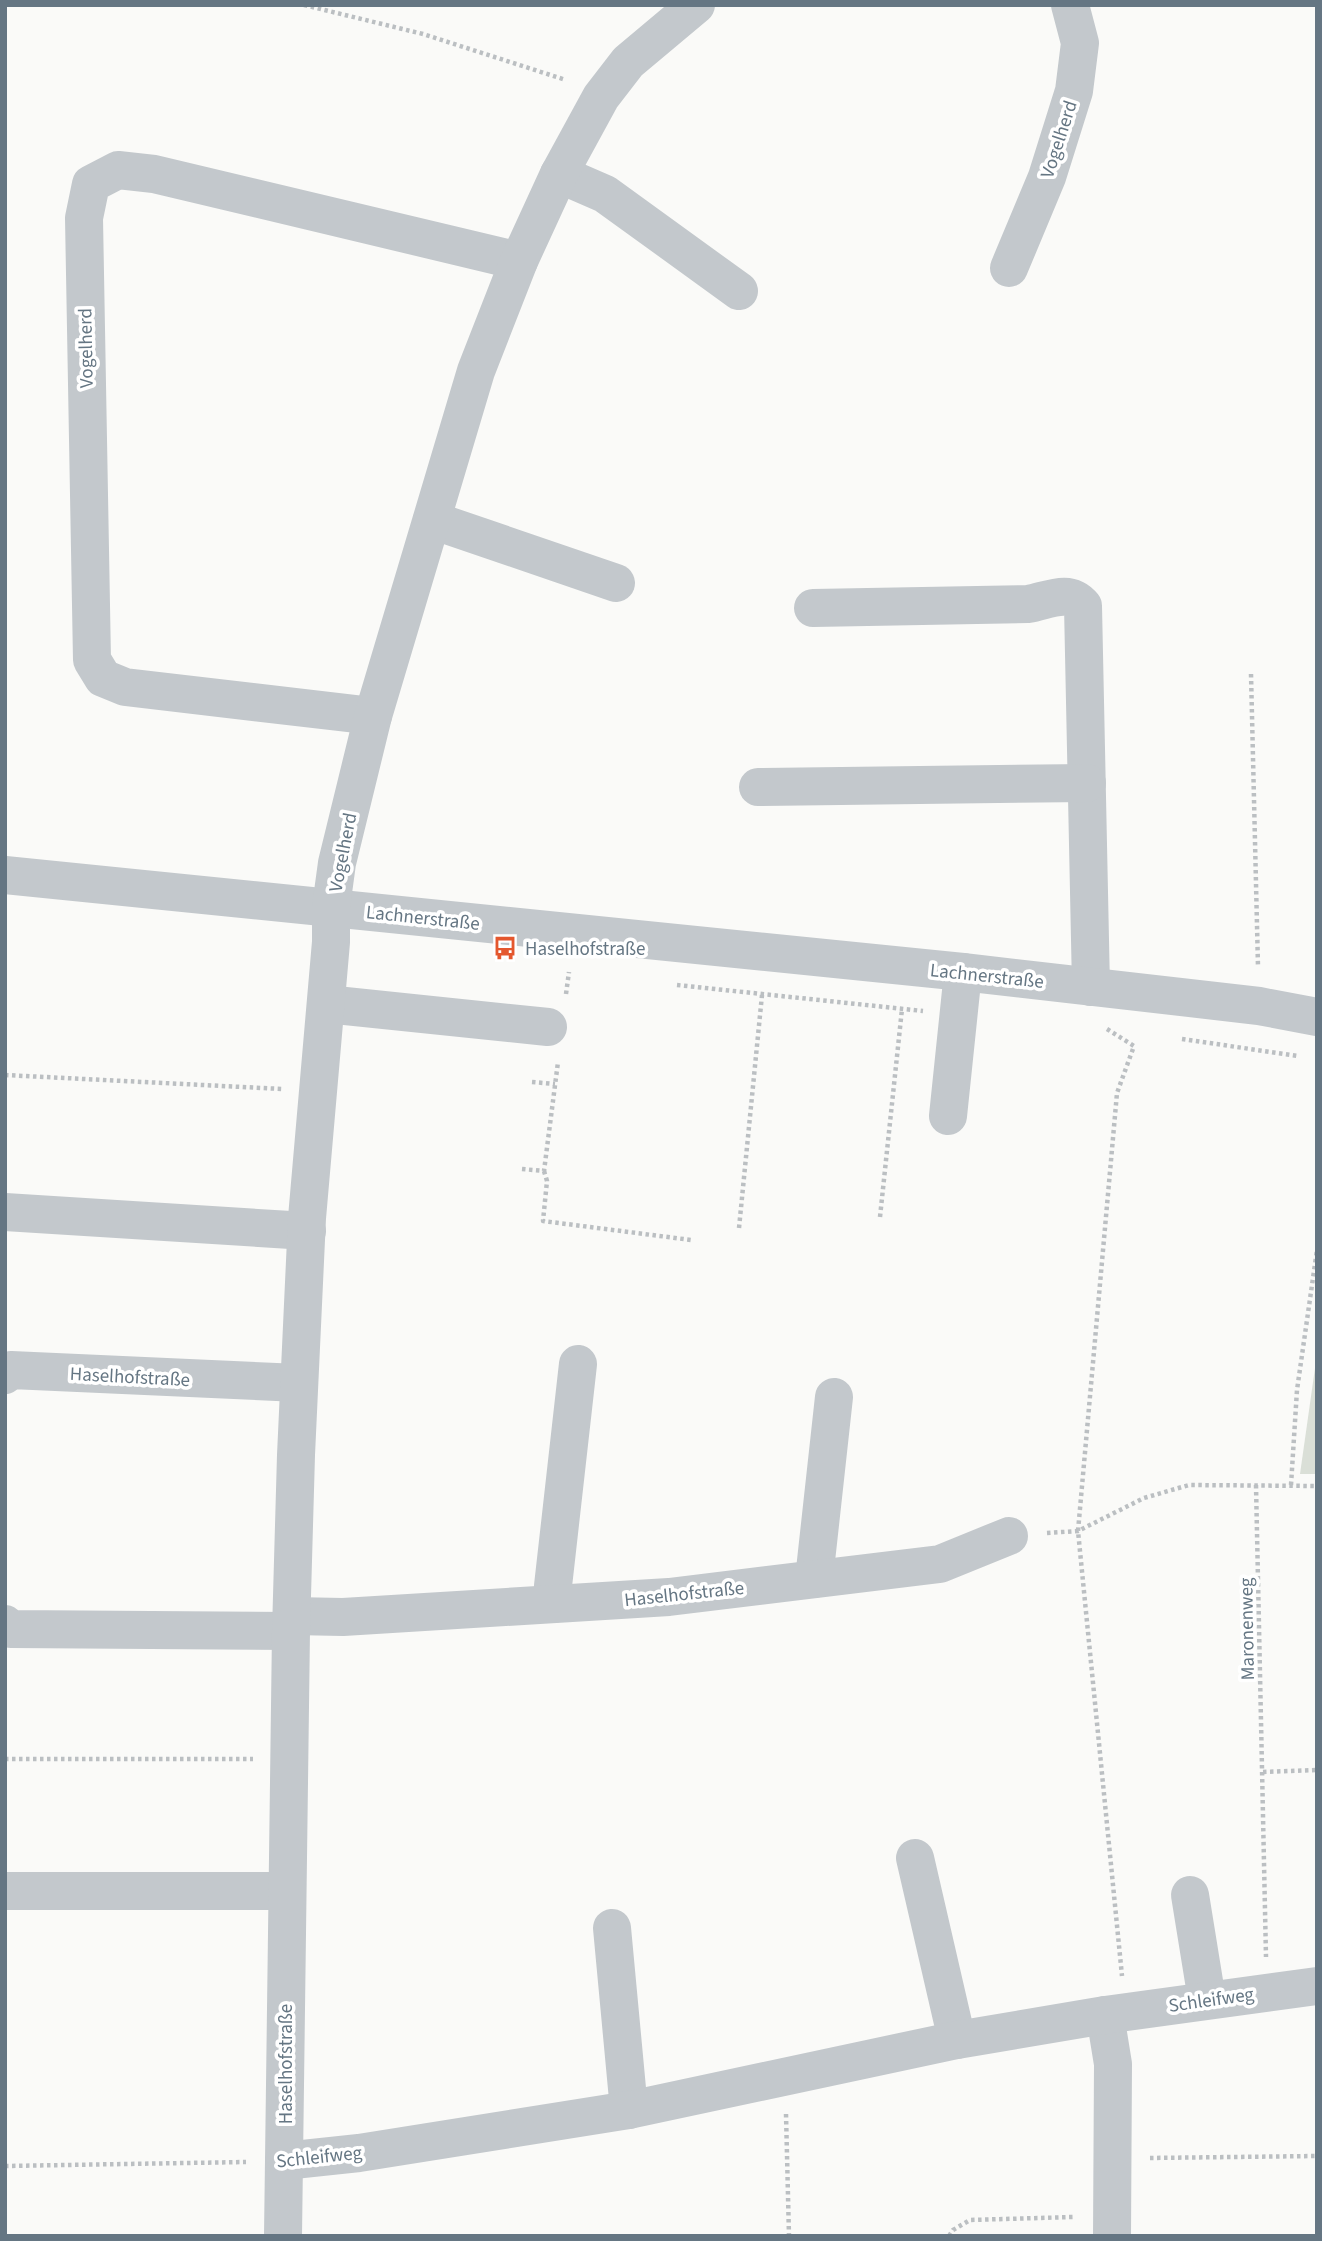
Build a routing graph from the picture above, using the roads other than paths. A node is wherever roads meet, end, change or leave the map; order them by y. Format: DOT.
graph roads {
  1 [pos="696,5"];
  2 [pos="1070,5"];
  3 [pos="559,174"];
  4 [pos="519,261"];
  5 [pos="1009,268"];
  6 [pos="738,291"];
  7 [pos="432,520"];
  8 [pos="616,583"];
  9 [pos="814,608"];
  10 [pos="373,716"];
  11 [pos="1087,783"];
  12 [pos="758,787"];
  13 [pos="5,875"];
  14 [pos="331,907"];
  15 [pos="962,972"];
  16 [pos="1091,987"];
  17 [pos="326,1004"];
  18 [pos="1317,1017"];
  19 [pos="557,1028"];
  20 [pos="948,1116"];
  21 [pos="5,1212"];
  22 [pos="307,1231"];
  23 [pos="578,1364"];
  24 [pos="5,1376"];
  25 [pos="299,1383"];
  26 [pos="835,1397"];
  27 [pos="1009,1536"];
  28 [pos="814,1579"];
  29 [pos="554,1604"];
  30 [pos="291,1623"];
  31 [pos="5,1624"];
  32 [pos="915,1858"];
  33 [pos="5,1891"];
  34 [pos="287,1891"];
  35 [pos="1190,1895"];
  36 [pos="612,1928"];
  37 [pos="1317,1986"];
  38 [pos="1207,2000"];
  39 [pos="1115,2013"];
  40 [pos="957,2040"];
  41 [pos="629,2110"];
  42 [pos="284,2161"];
  43 [pos="1112,2226"];
  44 [pos="283,2236"];
  1 -- 3 [label="street, Vogelherd"];
  2 -- 5 [label="street, Vogelherd"];
  3 -- 4 [label="street, Vogelherd"];
  3 -- 6 [label="street"];
  4 -- 7 [label="street, Vogelherd"];
  4 -- 10 [label="street, Vogelherd"];
  7 -- 8 [label="street"];
  7 -- 10 [label="street, Vogelherd"];
  9 -- 11 [label="street"];
  10 -- 14 [label="street, Vogelherd"];
  11 -- 12 [label="street"];
  11 -- 16 [label="street"];
  13 -- 14 [label="street, Lachnerstraße"];
  14 -- 15 [label="street, Lachnerstraße"];
  14 -- 17 [label="street, Haselhofstraße"];
  15 -- 16 [label="street, Lachnerstraße"];
  15 -- 20 [label="street"];
  16 -- 18 [label="street, Lachnerstraße"];
  17 -- 19 [label="street"];
  17 -- 22 [label="street, Haselhofstraße"];
  21 -- 22 [label="street"];
  22 -- 25 [label="street, Haselhofstraße"];
  23 -- 29 [label="street"];
  24 -- 25 [label="street, Haselhofstraße"];
  25 -- 30 [label="street, Haselhofstraße"];
  26 -- 28 [label="street"];
  27 -- 28 [label="street, Haselhofstraße"];
  28 -- 29 [label="street, Haselhofstraße"];
  29 -- 30 [label="street, Haselhofstraße"];
  30 -- 31 [label="street, Haselhofstraße"];
  30 -- 34 [label="street, Haselhofstraße"];
  32 -- 40 [label="street"];
  33 -- 34 [label="street"];
  34 -- 42 [label="street, Haselhofstraße"];
  35 -- 38 [label="street"];
  36 -- 41 [label="street"];
  37 -- 38 [label="street, Schleifweg"];
  38 -- 39 [label="street, Schleifweg"];
  39 -- 40 [label="street, Schleifweg"];
  39 -- 43 [label="street"];
  40 -- 41 [label="street, Schleifweg"];
  41 -- 42 [label="street, Schleifweg"];
  42 -- 44 [label="street, Haselhofstraße"];
}
